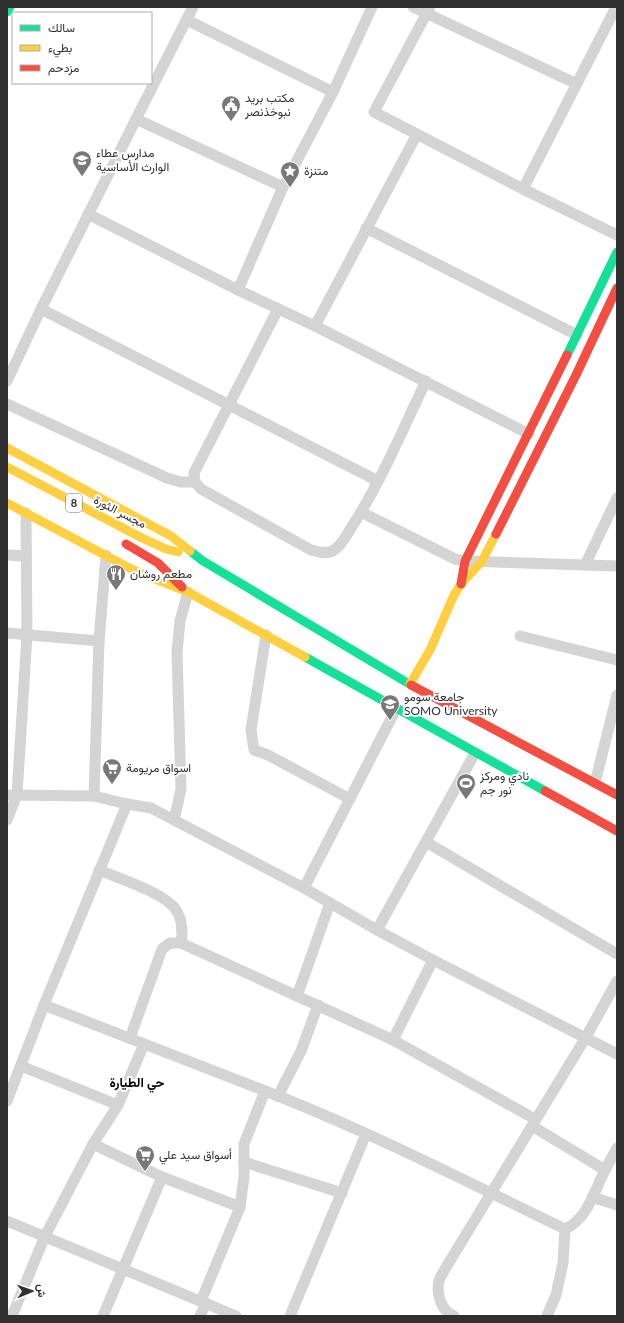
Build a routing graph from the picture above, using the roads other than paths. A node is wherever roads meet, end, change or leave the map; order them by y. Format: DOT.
graph roads {
  1 [pos="10,7"];
  2 [pos="193,7"];
  3 [pos="372,7"];
  4 [pos="413,7"];
  5 [pos="616,7"];
  6 [pos="428,11"];
  7 [pos="7,12"];
  8 [pos="187,20"];
  9 [pos="576,84"];
  10 [pos="333,92"];
  11 [pos="136,119"];
  12 [pos="417,134"];
  13 [pos="283,187"];
  14 [pos="523,189"];
  15 [pos="88,214"];
  16 [pos="366,228"];
  17 [pos="617,235"];
  18 [pos="617,252"];
  19 [pos="617,288"];
  20 [pos="238,290"];
  21 [pos="596,296"];
  22 [pos="614,304"];
  23 [pos="41,309"];
  24 [pos="278,309"];
  25 [pos="314,326"];
  26 [pos="577,335"];
  27 [pos="7,381"];
  28 [pos="426,381"];
  29 [pos="7,404"];
  30 [pos="229,406"];
  31 [pos="529,434"];
  32 [pos="7,448"];
  33 [pos="7,467"];
  34 [pos="378,481"];
  35 [pos="195,482"];
  36 [pos="617,498"];
  37 [pos="7,503"];
  38 [pos="361,512"];
  39 [pos="26,513"];
  40 [pos="120,541"];
  41 [pos="7,555"];
  42 [pos="106,555"];
  43 [pos="26,556"];
  44 [pos="203,561"];
  45 [pos="464,561"];
  46 [pos="482,561"];
  47 [pos="585,564"];
  48 [pos="617,566"];
  49 [pos="461,584"];
  50 [pos="188,592"];
  51 [pos="7,633"];
  52 [pos="27,635"];
  53 [pos="266,635"];
  54 [pos="520,636"];
  55 [pos="99,641"];
  56 [pos="617,660"];
  57 [pos="410,684"];
  58 [pos="617,695"];
  59 [pos="396,709"];
  60 [pos="475,753"];
  61 [pos="596,783"];
  62 [pos="12,795"];
  63 [pos="617,795"];
  64 [pos="94,796"];
  65 [pos="350,799"];
  66 [pos="127,804"];
  67 [pos="7,820"];
  68 [pos="174,820"];
  69 [pos="617,831"];
  70 [pos="426,842"];
  71 [pos="99,870"];
  72 [pos="304,888"];
  73 [pos="330,903"];
  74 [pos="377,930"];
  75 [pos="181,943"];
  76 [pos="617,954"];
  77 [pos="433,960"];
  78 [pos="617,981"];
  79 [pos="297,996"];
  80 [pos="44,1005"];
  81 [pos="318,1005"];
  82 [pos="586,1037"];
  83 [pos="130,1038"];
  84 [pos="393,1040"];
  85 [pos="144,1044"];
  86 [pos="617,1054"];
  87 [pos="21,1066"];
  88 [pos="265,1091"];
  89 [pos="278,1096"];
  90 [pos="7,1101"];
  91 [pos="118,1105"];
  92 [pos="534,1123"];
  93 [pos="366,1134"];
  94 [pos="93,1144"];
  95 [pos="617,1148"];
  96 [pos="244,1162"];
  97 [pos="604,1170"];
  98 [pos="162,1177"];
  99 [pos="491,1192"];
  100 [pos="342,1193"];
  101 [pos="592,1197"];
  102 [pos="617,1205"];
  103 [pos="240,1206"];
  104 [pos="7,1221"];
  105 [pos="565,1229"];
  106 [pos="45,1236"];
  107 [pos="123,1268"];
  108 [pos="203,1302"];
  109 [pos="449,1315"];
  110 [pos="12,1316"];
  111 [pos="103,1316"];
  112 [pos="200,1316"];
  113 [pos="236,1316"];
  114 [pos="290,1316"];
  115 [pos="547,1316"];
  1 -- 7 [label="main road"];
  2 -- 8 [label="street"];
  3 -- 10 [label="street"];
  4 -- 6 [label="street"];
  5 -- 9 [label="street"];
  6 -- 9 [label="street"];
  6 -- 12 [label="street"];
  8 -- 10 [label="street"];
  8 -- 11 [label="street"];
  9 -- 14 [label="street"];
  10 -- 13 [label="street"];
  11 -- 13 [label="street"];
  11 -- 15 [label="street"];
  12 -- 14 [label="street"];
  12 -- 16 [label="street"];
  13 -- 20 [label="street"];
  14 -- 17 [label="street"];
  15 -- 20 [label="street"];
  15 -- 23 [label="street"];
  16 -- 25 [label="street"];
  16 -- 26 [label="street"];
  18 -- 21 [label="main road"];
  19 -- 22 [label="main road"];
  20 -- 24 [label="street"];
  21 -- 22 [label="street"];
  21 -- 26 [label="main road"];
  22 -- 46 [label="main road"];
  23 -- 27 [label="street"];
  23 -- 30 [label="street"];
  24 -- 25 [label="street"];
  24 -- 30 [label="street"];
  25 -- 28 [label="street"];
  26 -- 31 [label="main road"];
  28 -- 31 [label="street"];
  28 -- 34 [label="street"];
  29 -- 35 [label="street"];
  30 -- 34 [label="street"];
  30 -- 35 [label="street"];
  31 -- 45 [label="main road"];
  32 -- 44 [label="main road"];
  33 -- 44 [label="main road, مجسر الثورة / 8"];
  34 -- 38 [label="street"];
  35 -- 38 [label="street"];
  36 -- 47 [label="street"];
  37 -- 39 [label="main road"];
  38 -- 45 [label="street"];
  39 -- 42 [label="main road"];
  39 -- 43 [label="street"];
  40 -- 50 [label="main road"];
  41 -- 43 [label="street"];
  42 -- 50 [label="main road"];
  42 -- 55 [label="street"];
  43 -- 52 [label="street"];
  44 -- 57 [label="main road, 8"];
  45 -- 46 [label="street"];
  45 -- 49 [label="main road"];
  46 -- 47 [label="street"];
  46 -- 49 [label="main road"];
  47 -- 48 [label="street"];
  49 -- 57 [label="main road"];
  50 -- 53 [label="main road"];
  50 -- 68 [label="street"];
  51 -- 52 [label="street"];
  52 -- 55 [label="street"];
  52 -- 62 [label="street"];
  53 -- 59 [label="main road"];
  53 -- 65 [label="street"];
  54 -- 56 [label="street"];
  55 -- 64 [label="street"];
  57 -- 61 [label="main road, 8"];
  58 -- 61 [label="street"];
  59 -- 60 [label="main road"];
  59 -- 65 [label="street"];
  60 -- 69 [label="main road"];
  60 -- 70 [label="street"];
  61 -- 63 [label="main road, 8"];
  62 -- 64 [label="street"];
  62 -- 67 [label="street"];
  64 -- 66 [label="street"];
  65 -- 72 [label="street"];
  66 -- 68 [label="street"];
  66 -- 71 [label="street"];
  68 -- 72 [label="street"];
  70 -- 74 [label="street"];
  70 -- 76 [label="street"];
  71 -- 75 [label="street"];
  71 -- 80 [label="street"];
  72 -- 73 [label="street"];
  73 -- 74 [label="street"];
  73 -- 79 [label="street"];
  74 -- 77 [label="street"];
  75 -- 79 [label="street"];
  75 -- 83 [label="street"];
  77 -- 82 [label="street"];
  77 -- 84 [label="street"];
  78 -- 82 [label="street"];
  79 -- 81 [label="street"];
  80 -- 83 [label="street"];
  80 -- 87 [label="street"];
  81 -- 84 [label="street"];
  81 -- 89 [label="street"];
  82 -- 86 [label="street"];
  82 -- 92 [label="street"];
  83 -- 85 [label="street"];
  84 -- 92 [label="street"];
  85 -- 88 [label="street"];
  85 -- 91 [label="street"];
  87 -- 90 [label="street"];
  87 -- 91 [label="street"];
  88 -- 89 [label="street"];
  88 -- 96 [label="street"];
  89 -- 93 [label="street"];
  91 -- 94 [label="street"];
  92 -- 97 [label="street"];
  92 -- 99 [label="street"];
  93 -- 99 [label="street"];
  93 -- 100 [label="street"];
  94 -- 98 [label="street"];
  94 -- 106 [label="street"];
  95 -- 97 [label="street"];
  96 -- 100 [label="street"];
  96 -- 103 [label="street"];
  97 -- 101 [label="street"];
  98 -- 103 [label="street"];
  98 -- 107 [label="street"];
  99 -- 105 [label="street"];
  99 -- 109 [label="street"];
  100 -- 114 [label="street"];
  101 -- 102 [label="street"];
  101 -- 105 [label="street"];
  103 -- 108 [label="street"];
  104 -- 106 [label="street"];
  105 -- 115 [label="street"];
  106 -- 107 [label="street"];
  106 -- 110 [label="street"];
  107 -- 108 [label="street"];
  107 -- 111 [label="street"];
  108 -- 112 [label="street"];
  108 -- 113 [label="street"];
}
